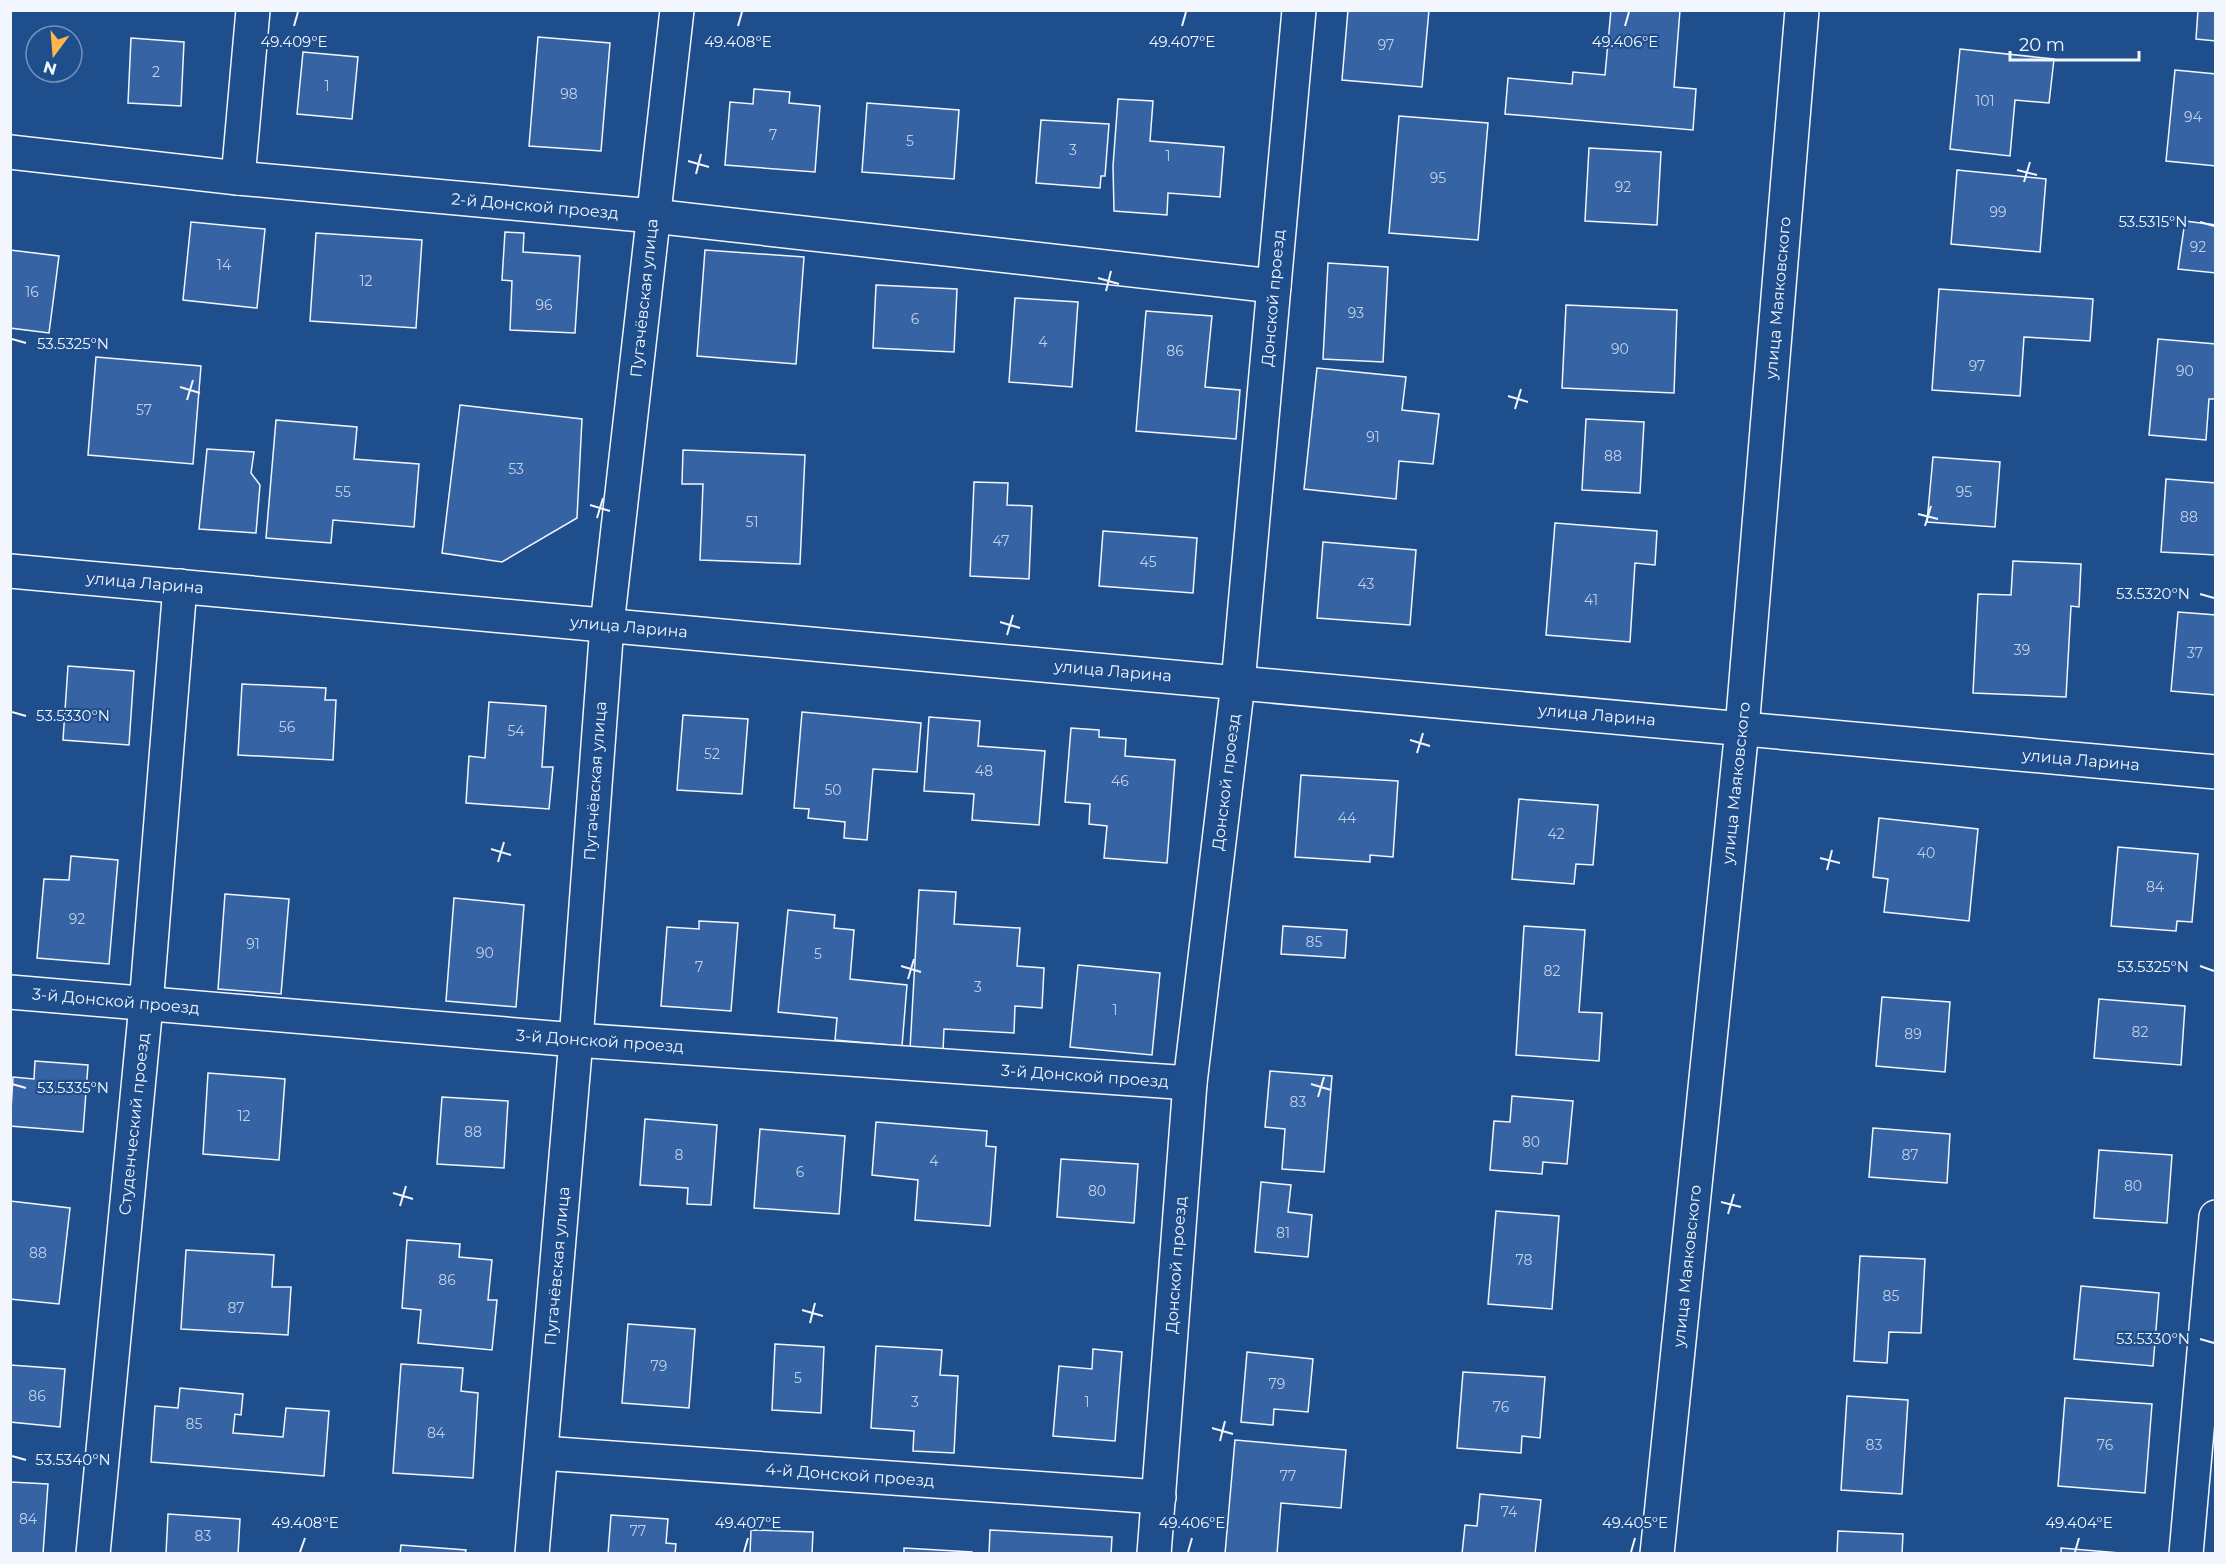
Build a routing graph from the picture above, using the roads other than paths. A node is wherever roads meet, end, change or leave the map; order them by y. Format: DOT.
graph roads {
  1 [pos="253,10"];
  2 [pos="677,10"];
  3 [pos="1299,10"];
  4 [pos="1802,10"];
  5 [pos="10,152"];
  6 [pos="238,178"];
  7 [pos="653,216"];
  8 [pos="1274,286"];
  9 [pos="10,571"];
  10 [pos="180,586"];
  11 [pos="607,625"];
  12 [pos="1238,683"];
  13 [pos="1742,729"];
  14 [pos="2216,772"];
  15 [pos="10,992"];
  16 [pos="146,1005"];
  17 [pos="576,1040"];
  18 [pos="1190,1083"];
  19 [pos="2216,1217"];
  20 [pos="542,1453"];
  21 [pos="1159,1497"];
  22 [pos="93,1554"];
  23 [pos="532,1554"];
  24 [pos="1154,1554"];
  25 [pos="1657,1554"];
  26 [pos="2186,1554"];
  1 -- 6 [label="street"];
  2 -- 7 [label="street, Пугачёвская улица"];
  3 -- 8 [label="street, Донской проезд"];
  4 -- 13 [label="street, улица Маяковского"];
  5 -- 6 [label="street, 2-й Донской проезд"];
  6 -- 7 [label="street, 2-й Донской проезд"];
  7 -- 8 [label="street, 2-й Донской проезд"];
  7 -- 11 [label="street, Пугачёвская улица"];
  8 -- 12 [label="street, Донской проезд"];
  9 -- 10 [label="street, улица Ларина"];
  10 -- 11 [label="street, улица Ларина"];
  10 -- 16 [label="street, Студенческий проезд"];
  11 -- 12 [label="street, улица Ларина"];
  11 -- 17 [label="street, Пугачёвская улица"];
  12 -- 13 [label="street, улица Ларина"];
  12 -- 18 [label="street, Донской проезд"];
  13 -- 14 [label="street, улица Ларина"];
  13 -- 25 [label="street, улица Маяковского"];
  15 -- 16 [label="street, 3-й Донской проезд"];
  16 -- 17 [label="street, 3-й Донской проезд"];
  16 -- 22 [label="street, Студенческий проезд"];
  17 -- 18 [label="street, 3-й Донской проезд"];
  17 -- 20 [label="street, Пугачёвская улица"];
  18 -- 21 [label="street, Донской проезд"];
  19 -- 26 [label="street"];
  20 -- 21 [label="street, 4-й Донской проезд"];
  20 -- 23 [label="street, Пугачёвская улица"];
  21 -- 24 [label="street, Донской проезд"];
}
